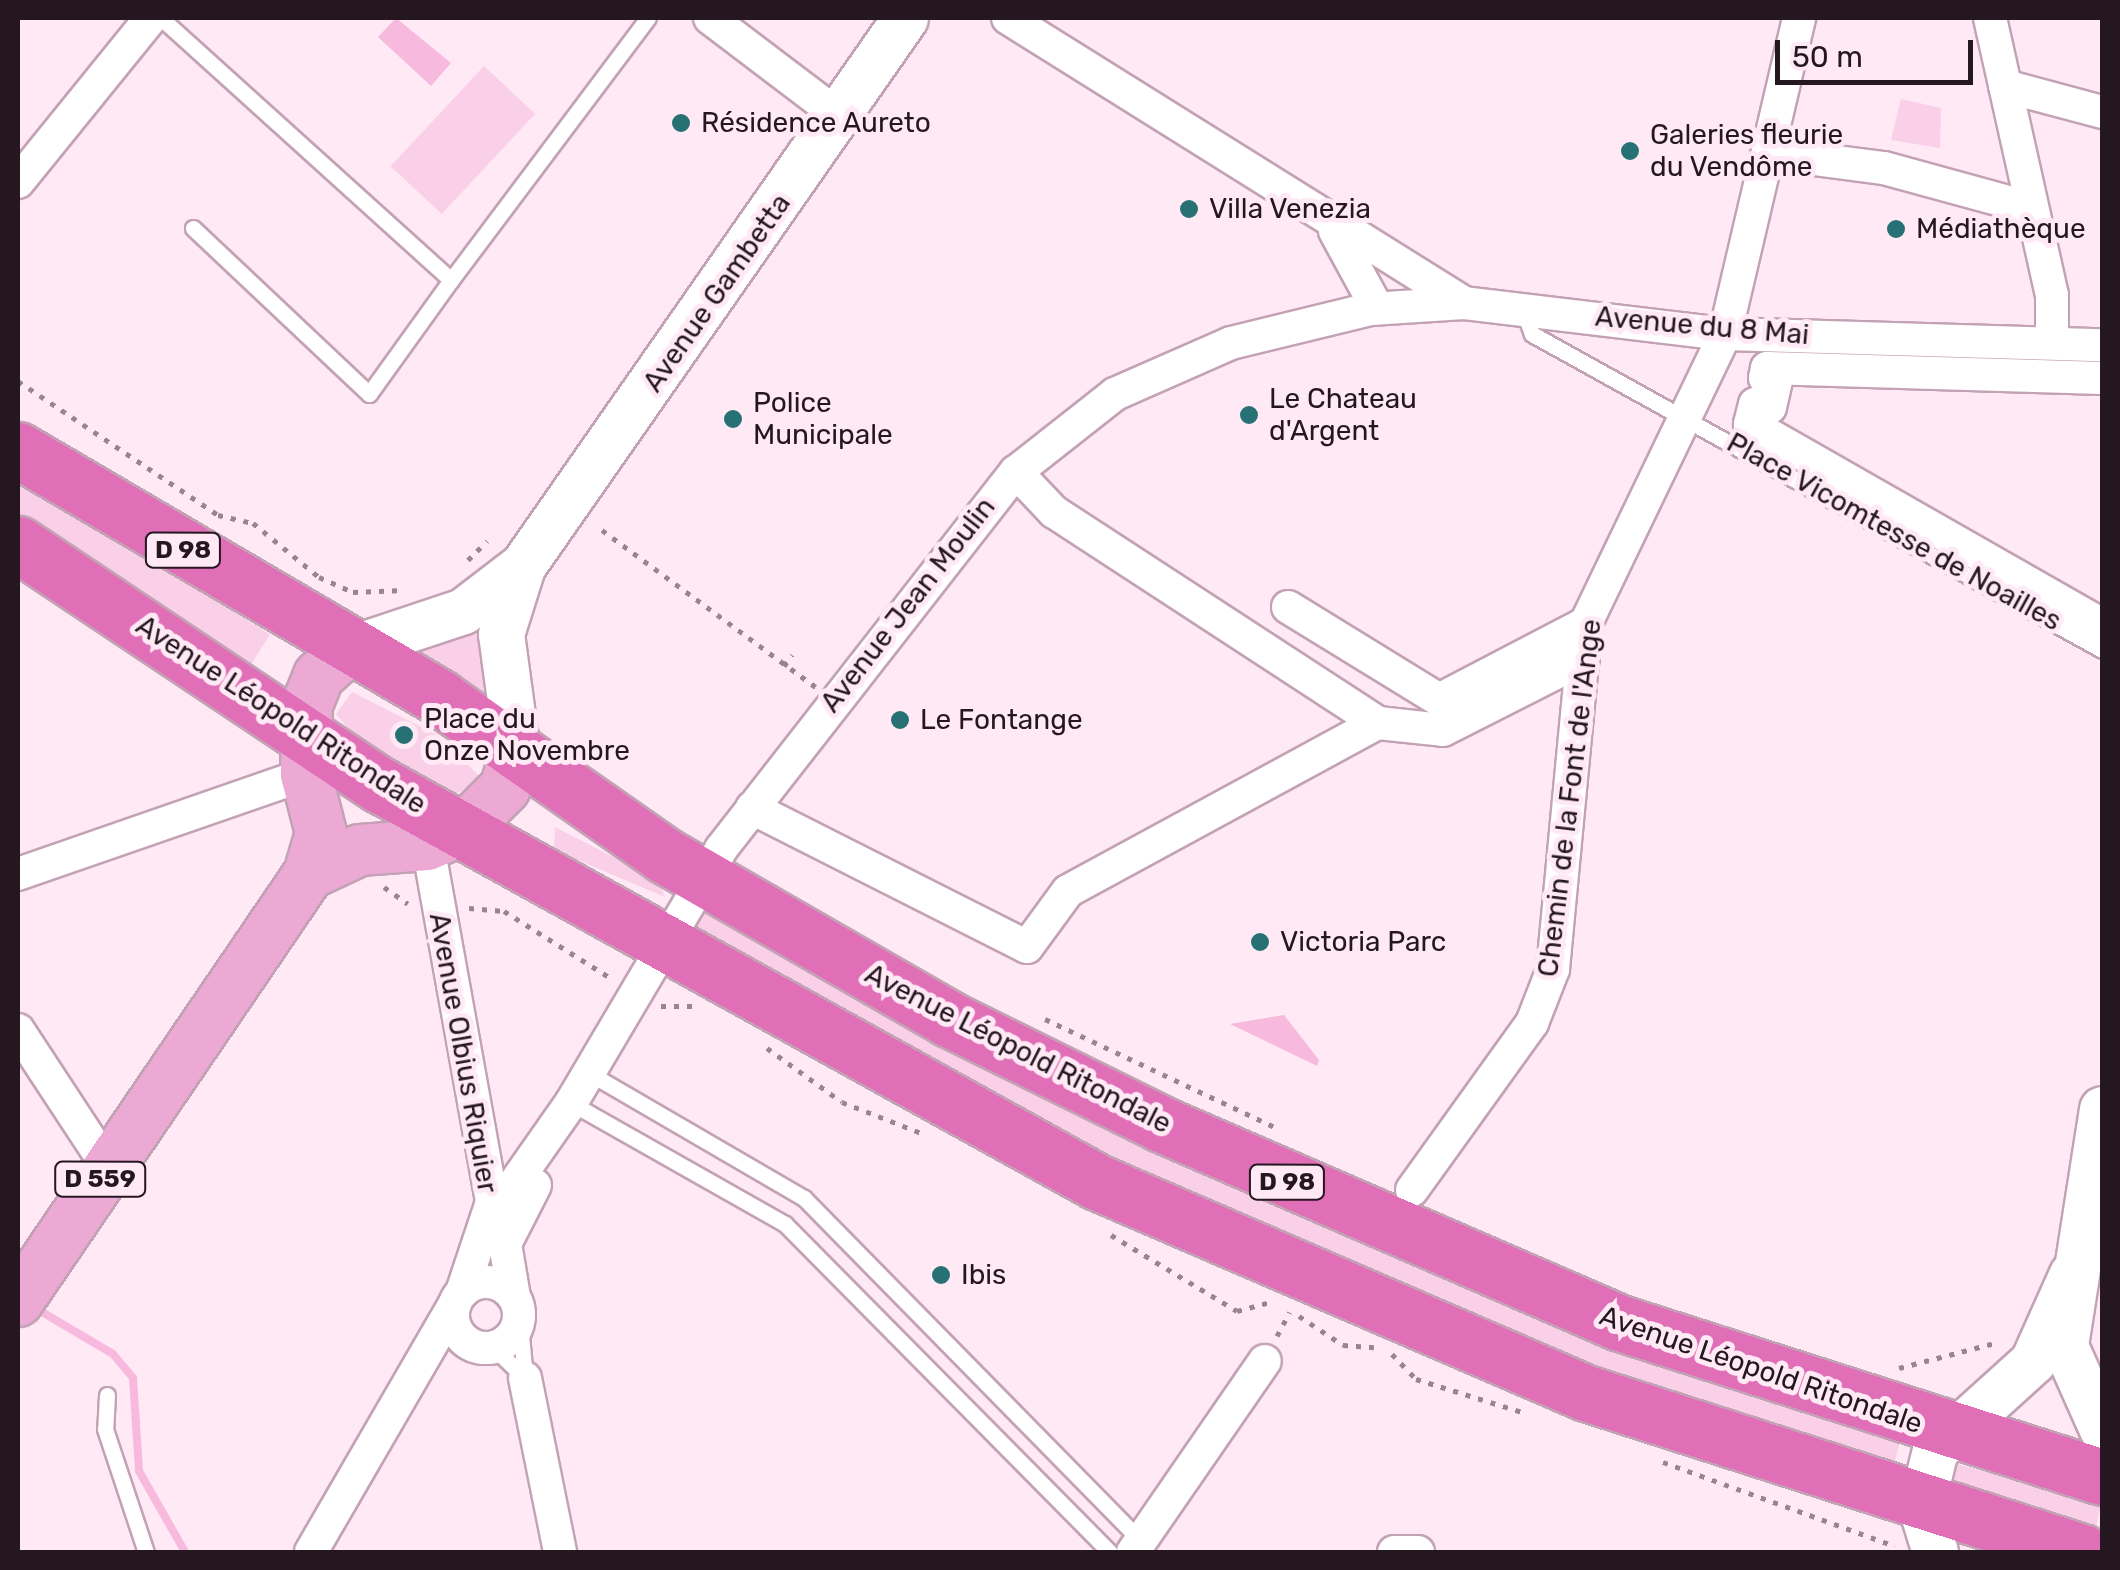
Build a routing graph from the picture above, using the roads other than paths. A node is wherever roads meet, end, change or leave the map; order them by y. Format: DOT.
graph roads {
  1 [pos="151,18"];
  2 [pos="161,18"];
  3 [pos="648,18"];
  4 [pos="710,18"];
  5 [pos="905,18"];
  6 [pos="1008,18"];
  7 [pos="1799,18"];
  8 [pos="1990,18"];
  9 [pos="2005,86"];
  10 [pos="2102,112"];
  11 [pos="840,116"];
  12 [pos="1768,153"];
  13 [pos="18,182"];
  14 [pos="2030,208"];
  15 [pos="1324,221"];
  16 [pos="193,228"];
  17 [pos="1386,257"];
  18 [pos="451,280"];
  19 [pos="1464,303"];
  20 [pos="1380,308"];
  21 [pos="1524,310"];
  22 [pos="1724,334"];
  23 [pos="2052,340"];
  24 [pos="2102,345"];
  25 [pos="2102,378"];
  26 [pos="1686,415"];
  27 [pos="18,450"];
  28 [pos="1016,472"];
  29 [pos="18,544"];
  30 [pos="505,553"];
  31 [pos="1288,608"];
  32 [pos="1586,624"];
  33 [pos="2102,625"];
  34 [pos="349,649"];
  35 [pos="2102,650"];
  36 [pos="1583,659"];
  37 [pos="1378,724"];
  38 [pos="517,752"];
  39 [pos="306,754"];
  40 [pos="752,808"];
  41 [pos="437,828"];
  42 [pos="18,874"];
  43 [pos="309,874"];
  44 [pos="704,877"];
  45 [pos="663,942"];
  46 [pos="18,1030"];
  47 [pos="589,1073"];
  48 [pos="571,1103"];
  49 [pos="2102,1109"];
  50 [pos="108,1166"];
  51 [pos="1412,1190"];
  52 [pos="490,1220"];
  53 [pos="2072,1274"];
  54 [pos="458,1298"];
  55 [pos="18,1301"];
  56 [pos="516,1305"];
  57 [pos="490,1348"];
  58 [pos="1265,1361"];
  59 [pos="525,1378"];
  60 [pos="107,1396"];
  61 [pos="394,1408"];
  62 [pos="2102,1429"];
  63 [pos="1945,1433"];
  64 [pos="2102,1478"];
  65 [pos="1928,1530"];
  66 [pos="1137,1546"];
  67 [pos="146,1552"];
  68 [pos="311,1552"];
  69 [pos="560,1552"];
  70 [pos="1110,1552"];
  71 [pos="1394,1552"];
  72 [pos="1418,1552"];
  73 [pos="2082,1552"];
  1 -- 13 [label="street"];
  2 -- 18 [label="lane"];
  3 -- 18 [label="lane"];
  4 -- 11 [label="street"];
  5 -- 11 [label="main road, Avenue Gambetta"];
  6 -- 15 [label="street, Avenue du 8 Mai"];
  7 -- 12 [label="street, Chemin de la Font de l'Ange"];
  8 -- 9 [label="street"];
  9 -- 10 [label="street"];
  9 -- 14 [label="street"];
  11 -- 30 [label="main road, Avenue Gambetta"];
  12 -- 14 [label="street"];
  12 -- 22 [label="street, Chemin de la Font de l'Ange"];
  14 -- 23 [label="street"];
  15 -- 17 [label="street, Avenue du 8 Mai"];
  15 -- 20 [label="street, Avenue du 8 Mai"];
  16 -- 18 [label="lane"];
  17 -- 19 [label="street, Avenue du 8 Mai"];
  17 -- 20 [label="street"];
  19 -- 20 [label="street, Avenue Jean Moulin"];
  19 -- 21 [label="street, Avenue du 8 Mai"];
  20 -- 28 [label="street, Avenue Jean Moulin"];
  21 -- 22 [label="street, Avenue du 8 Mai"];
  21 -- 26 [label="lane, Place Vicomtesse de Noailles"];
  22 -- 23 [label="street, Avenue du 8 Mai"];
  22 -- 26 [label="street, Chemin de la Font de l'Ange"];
  23 -- 24 [label="street, Avenue du 8 Mai"];
  25 -- 33 [label="street, Place Vicomtesse de Noailles"];
  26 -- 32 [label="street, Chemin de la Font de l'Ange"];
  26 -- 35 [label="lane, Place Vicomtesse de Noailles"];
  27 -- 34 [label="highway, Avenue Léopold Ritondale / D 98"];
  28 -- 37 [label="street"];
  28 -- 40 [label="street, Avenue Jean Moulin"];
  29 -- 39 [label="highway, Avenue Léopold Ritondale"];
  30 -- 34 [label="main road, Avenue Gambetta"];
  30 -- 38 [label="main road, Avenue Gambetta"];
  31 -- 32 [label="street"];
  32 -- 36 [label="street, Chemin de la Font de l'Ange"];
  34 -- 38 [label="highway, Avenue Léopold Ritondale / D 98"];
  34 -- 39 [label="main road, D 559"];
  36 -- 37 [label="street"];
  36 -- 51 [label="street, Chemin de la Font de l'Ange"];
  37 -- 40 [label="street"];
  38 -- 41 [label="main road"];
  38 -- 44 [label="highway, Avenue Léopold Ritondale / D 98"];
  39 -- 41 [label="highway, Avenue Léopold Ritondale"];
  39 -- 42 [label="street"];
  39 -- 43 [label="main road, D 559"];
  40 -- 44 [label="street, Avenue Jean Moulin"];
  41 -- 43 [label="main road"];
  41 -- 45 [label="highway, Avenue Léopold Ritondale"];
  41 -- 52 [label="street, Avenue Olbius Riquier"];
  43 -- 50 [label="main road, D 559"];
  44 -- 45 [label="street, Avenue Jean Moulin"];
  44 -- 63 [label="highway, Avenue Léopold Ritondale / D 98"];
  45 -- 47 [label="street"];
  45 -- 65 [label="highway, Avenue Léopold Ritondale"];
  46 -- 50 [label="street"];
  47 -- 48 [label="street"];
  47 -- 66 [label="lane"];
  48 -- 52 [label="street"];
  48 -- 56 [label="street"];
  48 -- 70 [label="lane"];
  49 -- 53 [label="main road"];
  50 -- 55 [label="main road, D 559"];
  52 -- 54 [label="street, Avenue Olbius Riquier"];
  53 -- 62 [label="main road"];
  53 -- 63 [label="main road"];
  54 -- 56 [label="street"];
  54 -- 57 [label="street"];
  54 -- 61 [label="street"];
  56 -- 57 [label="street"];
  56 -- 59 [label="lane"];
  57 -- 59 [label="lane"];
  57 -- 61 [label="street"];
  58 -- 66 [label="street"];
  59 -- 69 [label="street"];
  60 -- 67 [label="lane"];
  61 -- 68 [label="street"];
  63 -- 64 [label="highway, Avenue Léopold Ritondale / D 98"];
  63 -- 65 [label="main road"];
  65 -- 73 [label="highway, Avenue Léopold Ritondale"];
  71 -- 72 [label="street"];
}
